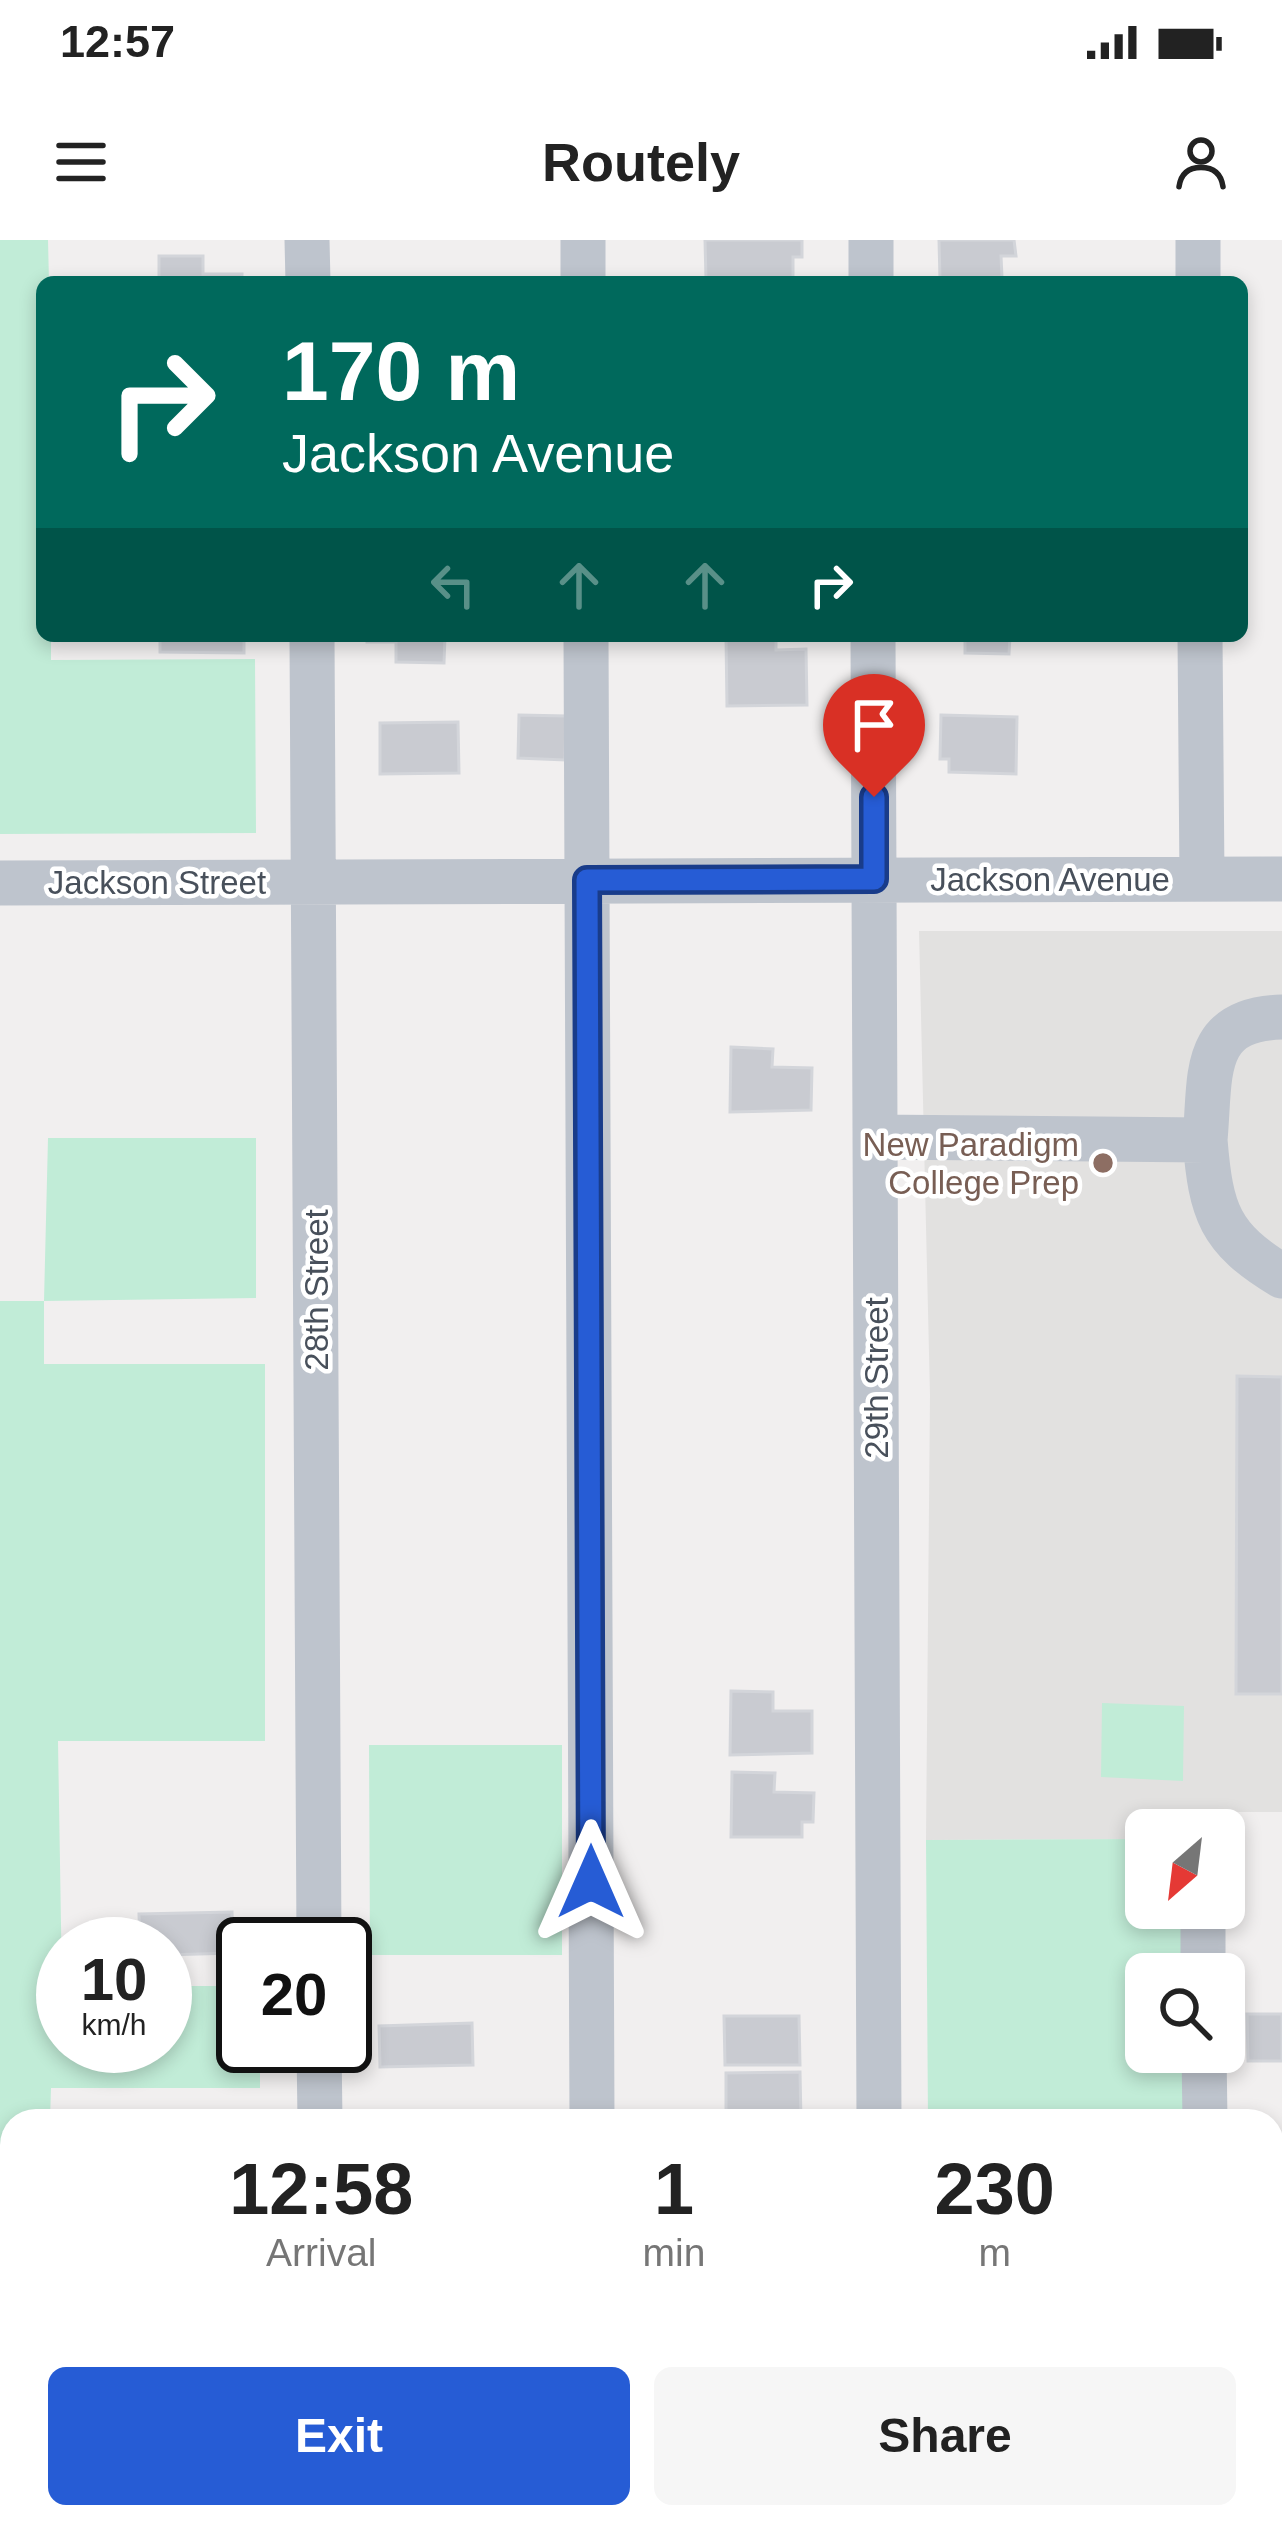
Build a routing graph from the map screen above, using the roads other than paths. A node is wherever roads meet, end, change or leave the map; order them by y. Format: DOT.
graph roads {
  1 [pos="308,240"];
  2 [pos="583,240"];
  3 [pos="871,240"];
  4 [pos="1198,240"];
  5 [pos="308,276"];
  6 [pos="583,276"];
  7 [pos="871,276"];
  8 [pos="1198,276"];
  9 [pos="312,642"];
  10 [pos="586,642"];
  11 [pos="873,642"];
  12 [pos="1200,642"];
  13 [pos="874,879"];
  14 [pos="1202,879"];
  15 [pos="1282,879"];
  16 [pos="587,880"];
  17 [pos="314,882"];
  18 [pos="0,883"];
  19 [pos="1282,1018"];
  20 [pos="875,1137"];
  21 [pos="1205,1140"];
  22 [pos="1282,1276"];
  23 [pos="319,1917"];
  24 [pos="320,2073"];
  25 [pos="1204,2073"];
  26 [pos="320,2109"];
  27 [pos="592,2109"];
  28 [pos="879,2109"];
  29 [pos="1205,2109"];
  1 -- 5 [label="street"];
  2 -- 6 [label="street"];
  3 -- 7 [label="street"];
  4 -- 8 [label="street"];
  9 -- 17 [label="street, 28th Street"];
  10 -- 16 [label="street"];
  11 -- 13 [label="street, 29th Street"];
  12 -- 14 [label="street"];
  13 -- 14 [label="street, Jackson Avenue"];
  13 -- 16 [label="street, Jackson Avenue"];
  13 -- 20 [label="street, 29th Street"];
  14 -- 15 [label="street, Jackson Avenue"];
  16 -- 17 [label="street, Jackson Avenue"];
  16 -- 27 [label="street"];
  17 -- 18 [label="street, Jackson Street"];
  17 -- 23 [label="street, 28th Street"];
  19 -- 21 [label="street"];
  20 -- 21 [label="street"];
  20 -- 28 [label="street, 29th Street"];
  21 -- 22 [label="street"];
  24 -- 26 [label="street"];
  25 -- 29 [label="street"];
}
